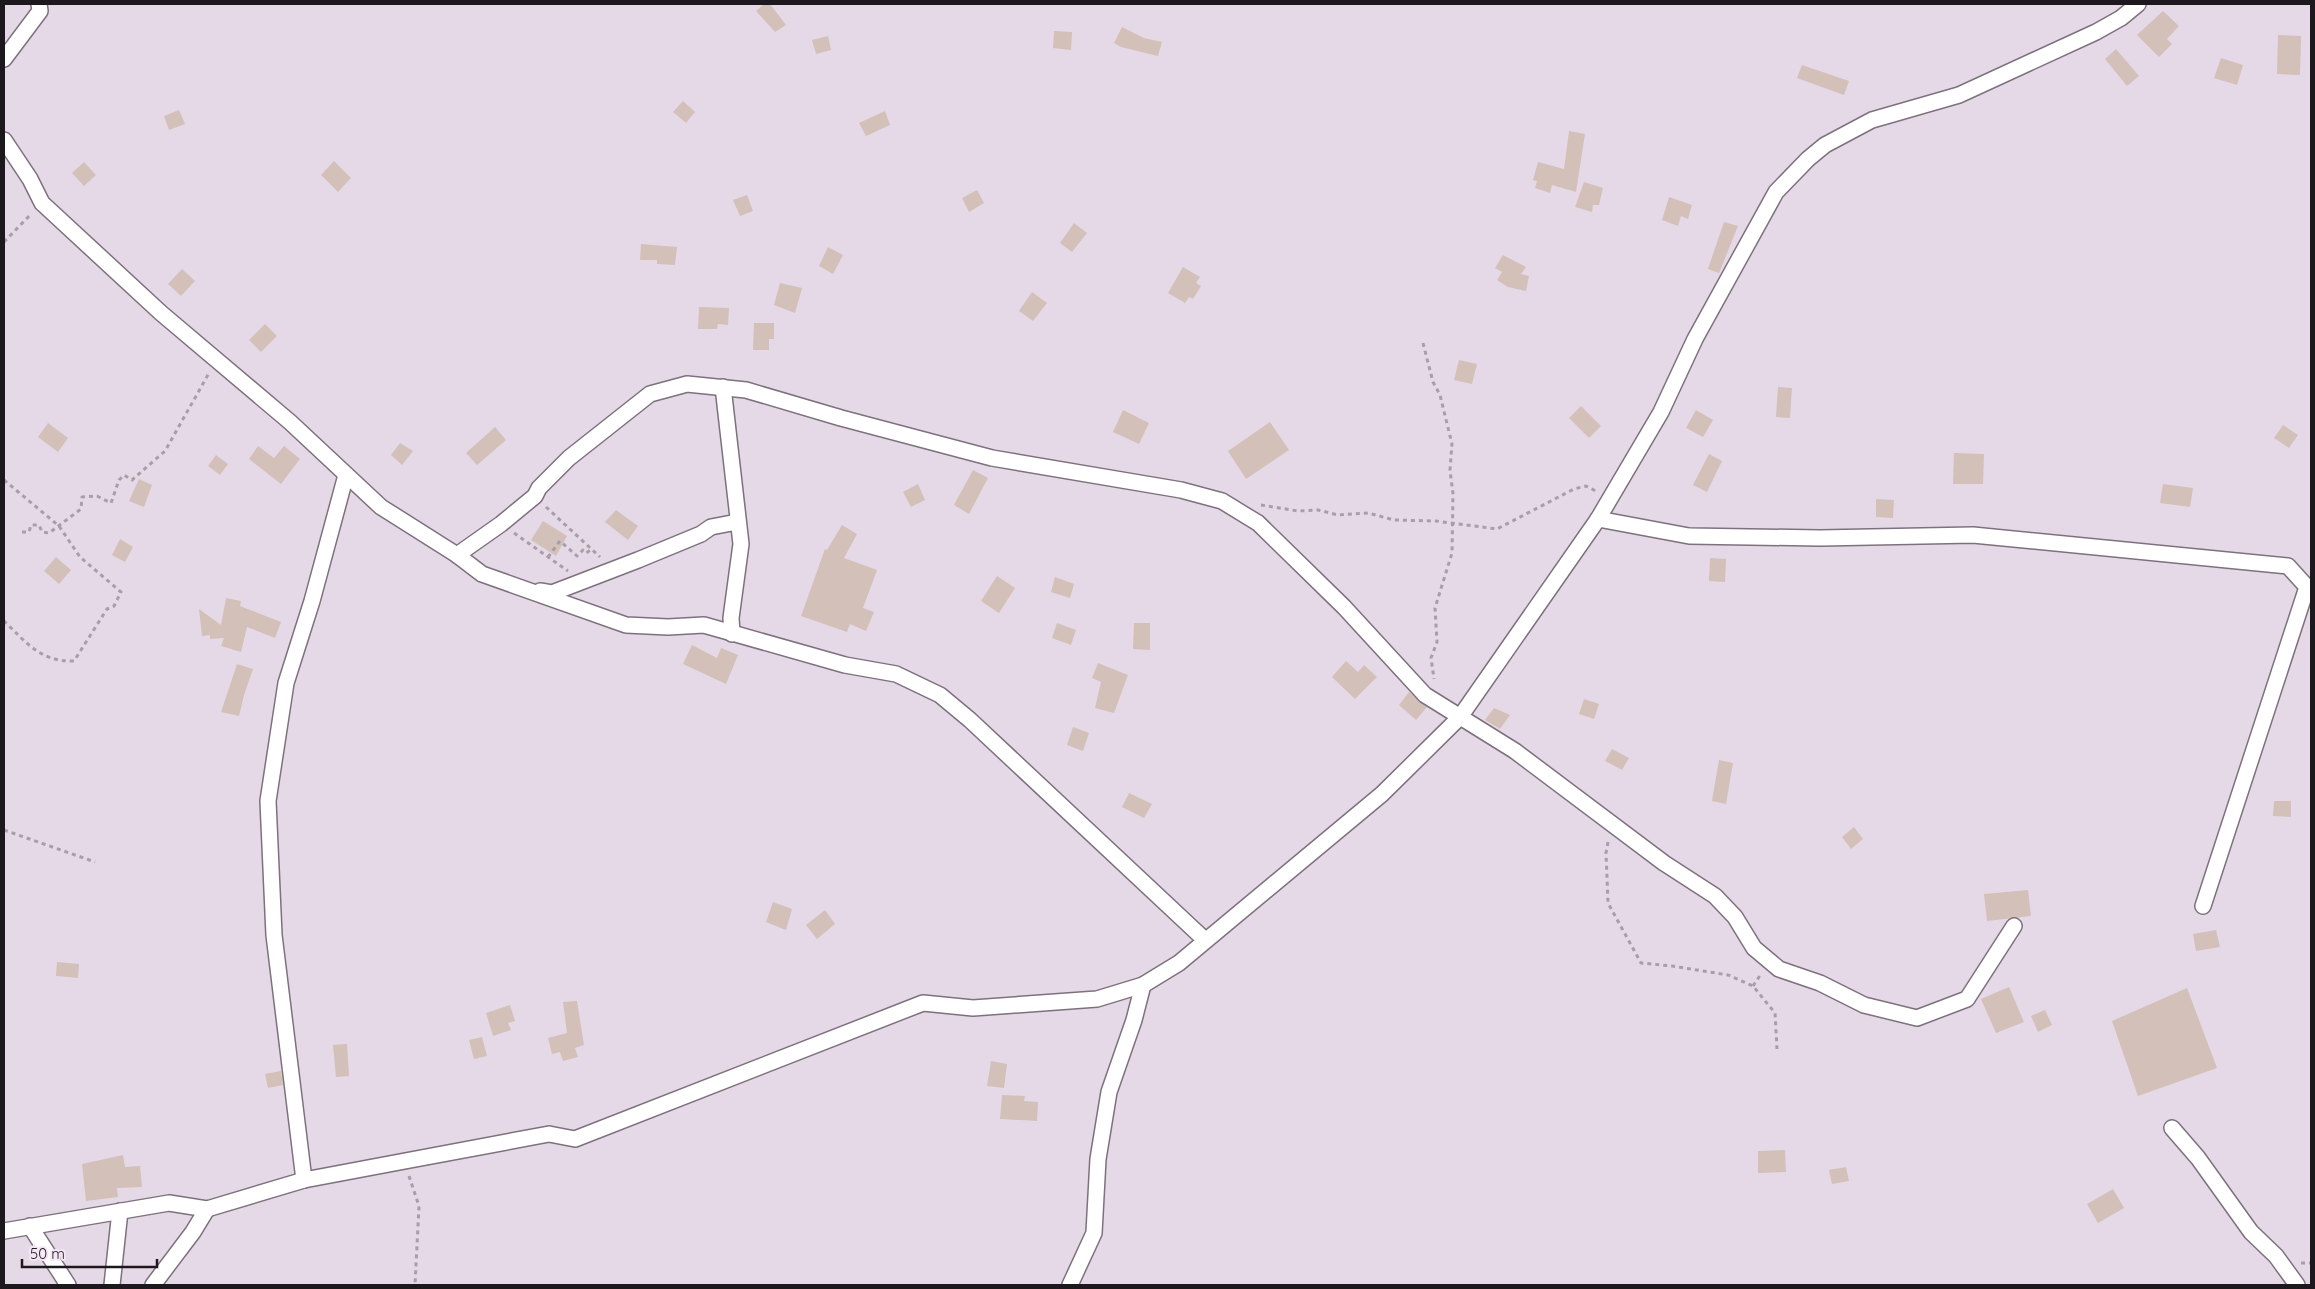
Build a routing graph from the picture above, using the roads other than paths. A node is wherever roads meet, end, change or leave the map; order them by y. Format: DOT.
graph roads {
  1 [pos="39,4"];
  2 [pos="2138,4"];
  3 [pos="4,59"];
  4 [pos="4,140"];
  5 [pos="723,387"];
  6 [pos="346,475"];
  7 [pos="1598,519"];
  8 [pos="737,522"];
  9 [pos="456,555"];
  10 [pos="528,590"];
  11 [pos="732,634"];
  12 [pos="1460,718"];
  13 [pos="2203,906"];
  14 [pos="2014,926"];
  15 [pos="1205,940"];
  16 [pos="1143,985"];
  17 [pos="2172,1128"];
  18 [pos="304,1180"];
  19 [pos="207,1209"];
  20 [pos="120,1211"];
  21 [pos="30,1226"];
  22 [pos="4,1231"];
  23 [pos="68,1285"];
  24 [pos="112,1285"];
  25 [pos="153,1285"];
  26 [pos="1070,1285"];
  27 [pos="2297,1285"];
  1 -- 3 [label="street"];
  2 -- 7 [label="street"];
  4 -- 6 [label="street"];
  5 -- 8 [label="street"];
  5 -- 9 [label="street"];
  5 -- 12 [label="street"];
  6 -- 9 [label="street"];
  6 -- 18 [label="street"];
  7 -- 12 [label="street"];
  7 -- 13 [label="street"];
  8 -- 10 [label="street"];
  8 -- 11 [label="street"];
  9 -- 10 [label="street"];
  10 -- 11 [label="street"];
  11 -- 15 [label="street"];
  12 -- 14 [label="street"];
  12 -- 15 [label="street"];
  15 -- 16 [label="street"];
  16 -- 18 [label="street"];
  16 -- 26 [label="street"];
  17 -- 27 [label="street"];
  18 -- 19 [label="street"];
  19 -- 20 [label="street"];
  19 -- 25 [label="street"];
  20 -- 21 [label="street"];
  20 -- 24 [label="street"];
  21 -- 22 [label="street"];
  21 -- 23 [label="street"];
}
